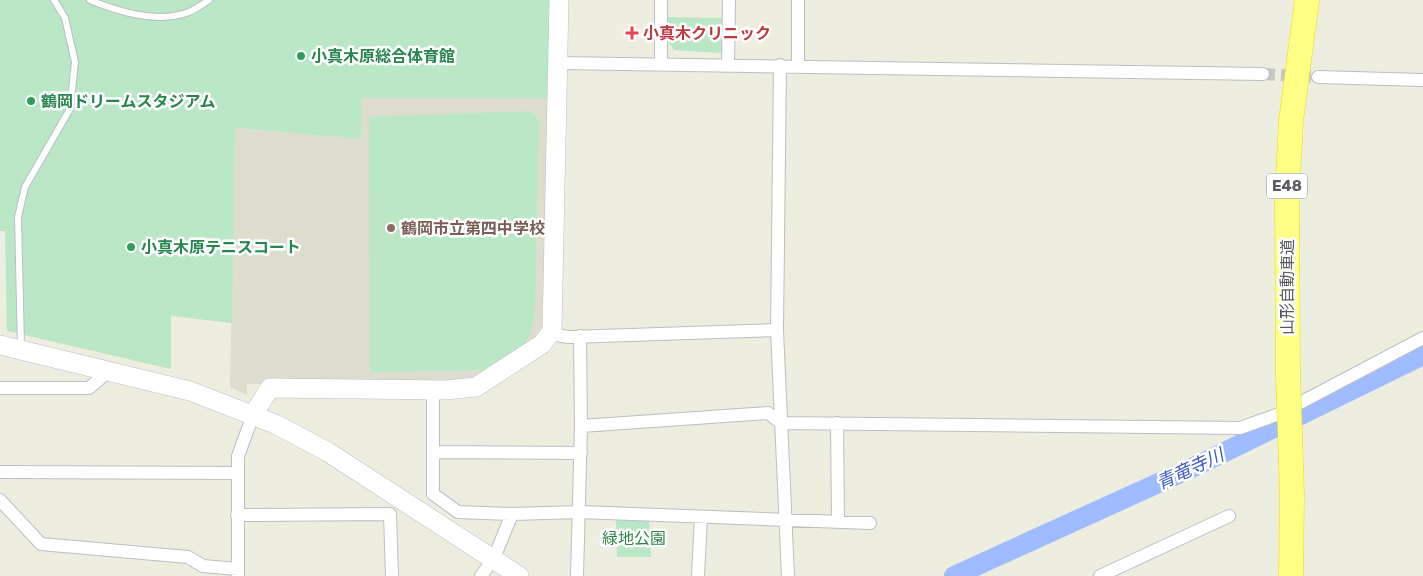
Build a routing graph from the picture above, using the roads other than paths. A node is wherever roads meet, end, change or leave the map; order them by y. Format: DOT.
graph roads {
  1 [pos="54,0"];
  2 [pos="90,0"];
  3 [pos="210,0"];
  4 [pos="559,0"];
  5 [pos="661,0"];
  6 [pos="729,0"];
  7 [pos="798,0"];
  8 [pos="1307,0"];
  9 [pos="558,63"];
  10 [pos="661,64"];
  11 [pos="728,65"];
  12 [pos="780,65"];
  13 [pos="798,66"];
  14 [pos="1263,74"];
  15 [pos="1318,77"];
  16 [pos="1423,80"];
  17 [pos="777,330"];
  18 [pos="552,331"];
  19 [pos="580,336"];
  20 [pos="1423,338"];
  21 [pos="0,345"];
  22 [pos="21,349"];
  23 [pos="110,370"];
  24 [pos="0,388"];
  25 [pos="434,390"];
  26 [pos="253,415"];
  27 [pos="781,423"];
  28 [pos="837,424"];
  29 [pos="581,426"];
  30 [pos="433,452"];
  31 [pos="581,453"];
  32 [pos="0,472"];
  33 [pos="238,473"];
  34 [pos="0,500"];
  35 [pos="580,512"];
  36 [pos="512,514"];
  37 [pos="237,515"];
  38 [pos="1229,516"];
  39 [pos="701,517"];
  40 [pos="784,520"];
  41 [pos="838,522"];
  42 [pos="870,523"];
  43 [pos="494,558"];
  44 [pos="1122,570"];
  45 [pos="238,573"];
  46 [pos="392,576"];
  47 [pos="481,576"];
  48 [pos="519,576"];
  49 [pos="577,576"];
  50 [pos="698,576"];
  51 [pos="788,576"];
  52 [pos="1100,576"];
  53 [pos="1291,576"];
  1 -- 22 [label="lane"];
  2 -- 3 [label="lane"];
  4 -- 9 [label="street"];
  5 -- 10 [label="street"];
  6 -- 11 [label="street"];
  7 -- 13 [label="street"];
  8 -- 53 [label="highway, 山形自動車道 / E48, bridge"];
  9 -- 10 [label="street"];
  9 -- 18 [label="street"];
  10 -- 11 [label="street"];
  11 -- 12 [label="street"];
  12 -- 13 [label="street"];
  12 -- 17 [label="street"];
  13 -- 14 [label="street"];
  15 -- 16 [label="street"];
  17 -- 19 [label="street"];
  17 -- 27 [label="street"];
  18 -- 19 [label="street"];
  18 -- 25 [label="street"];
  19 -- 29 [label="street"];
  20 -- 28 [label="street"];
  21 -- 22 [label="street"];
  22 -- 23 [label="street"];
  23 -- 24 [label="street"];
  23 -- 26 [label="street"];
  25 -- 26 [label="street"];
  25 -- 30 [label="street"];
  26 -- 33 [label="street"];
  26 -- 43 [label="street"];
  27 -- 28 [label="street"];
  27 -- 29 [label="street"];
  27 -- 40 [label="street"];
  28 -- 41 [label="street"];
  29 -- 31 [label="street"];
  30 -- 31 [label="street"];
  30 -- 36 [label="street"];
  31 -- 35 [label="street"];
  32 -- 33 [label="street"];
  33 -- 37 [label="street"];
  34 -- 45 [label="street"];
  35 -- 36 [label="street"];
  35 -- 39 [label="street"];
  35 -- 49 [label="street"];
  36 -- 43 [label="street"];
  37 -- 45 [label="street"];
  37 -- 46 [label="street"];
  38 -- 44 [label="street"];
  39 -- 40 [label="street"];
  39 -- 50 [label="street"];
  40 -- 41 [label="street"];
  40 -- 51 [label="street"];
  41 -- 42 [label="street"];
  43 -- 47 [label="street"];
  43 -- 48 [label="street"];
  44 -- 52 [label="street"];
}
